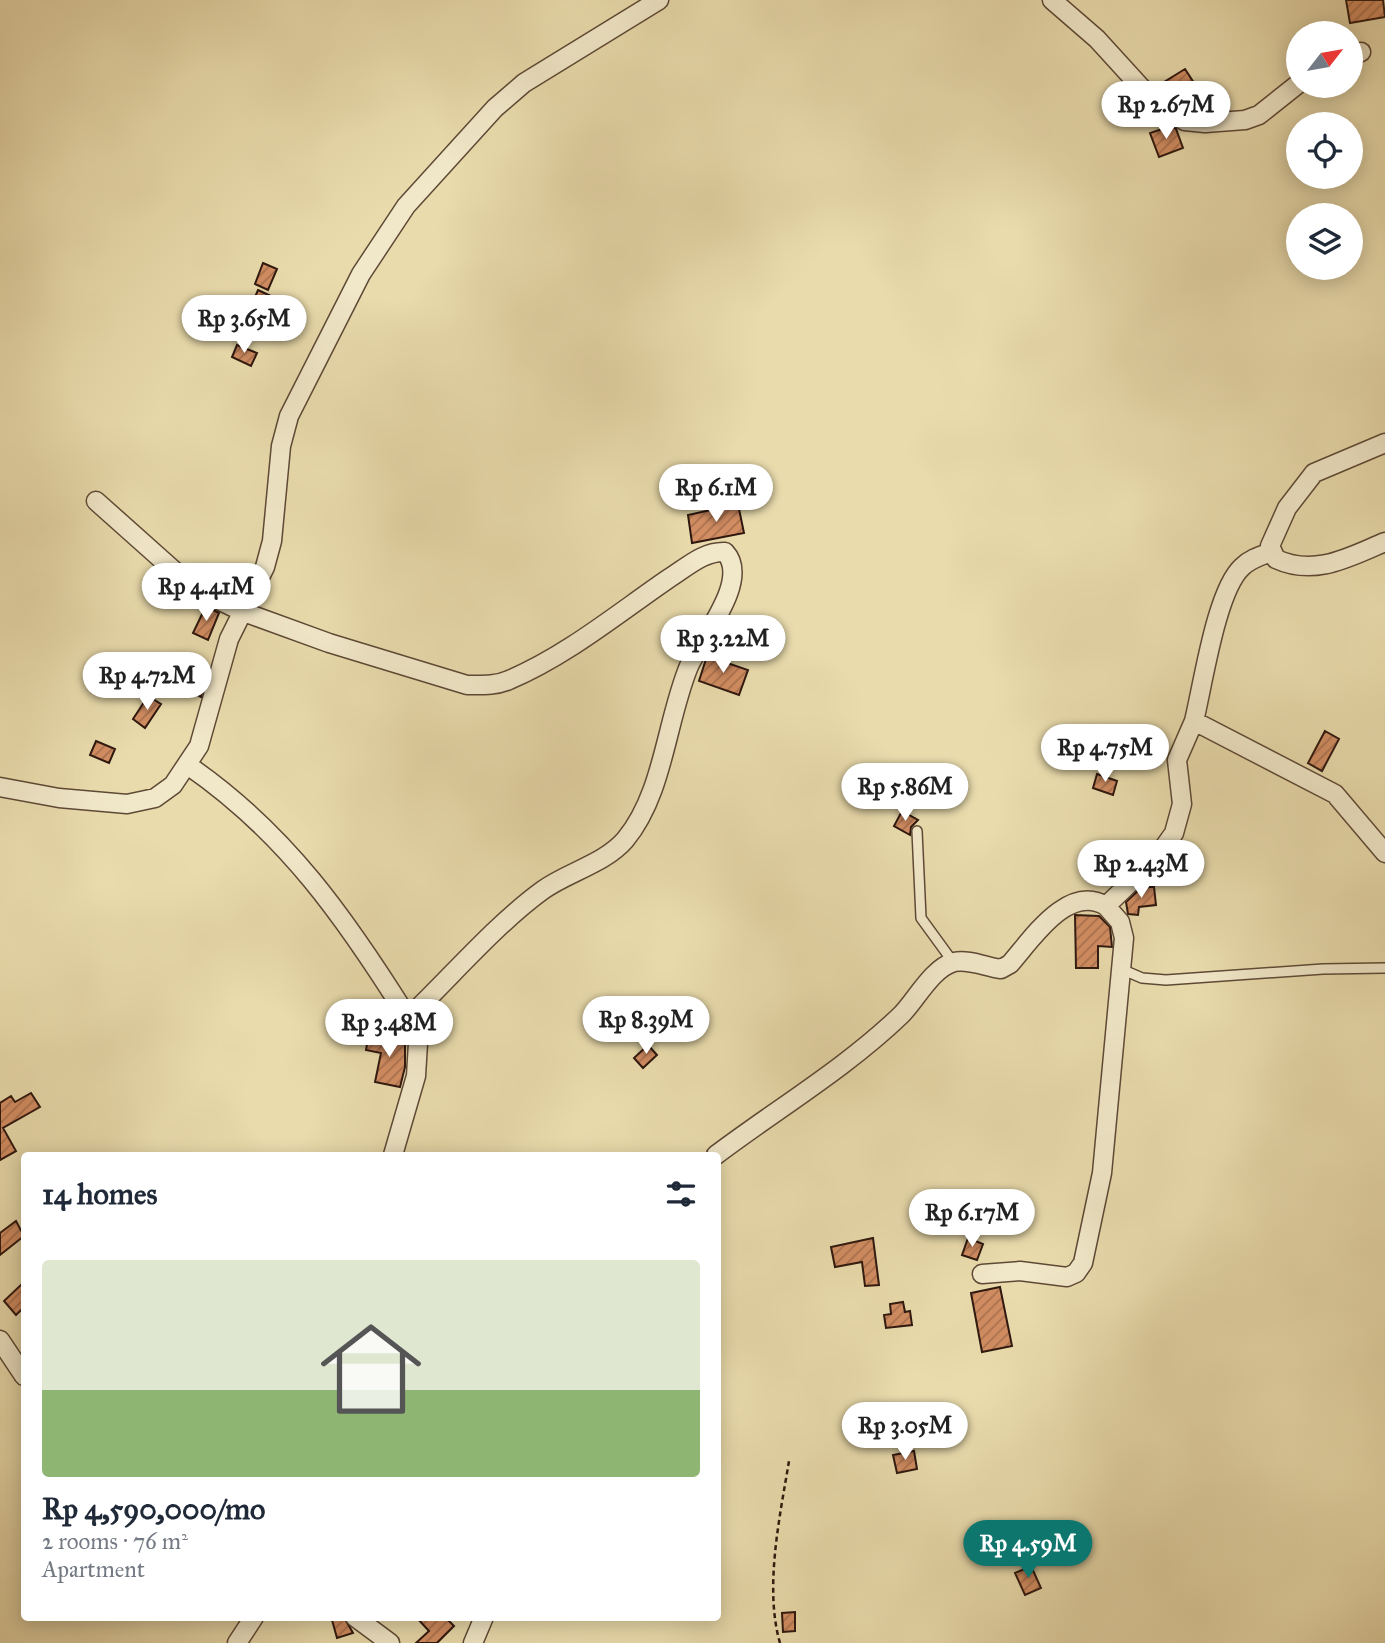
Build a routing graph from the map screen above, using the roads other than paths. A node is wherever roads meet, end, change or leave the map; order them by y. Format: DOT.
graph roads {
  1 [pos="659,0"];
  2 [pos="1052,0"];
  3 [pos="1286,94"];
  4 [pos="1385,443"];
  5 [pos="96,500"];
  6 [pos="1385,542"];
  7 [pos="1271,552"];
  8 [pos="241,611"];
  9 [pos="1194,721"];
  10 [pos="189,766"];
  11 [pos="0,787"];
  12 [pos="917,831"];
  13 [pos="1385,853"];
  14 [pos="1106,906"];
  15 [pos="953,962"];
  16 [pos="1385,968"];
  17 [pos="1121,970"];
  18 [pos="408,1018"];
  19 [pos="394,1152"];
  20 [pos="720,1152"];
  21 [pos="982,1273"];
  22 [pos="0,1340"];
  23 [pos="21,1372"];
  24 [pos="251,1621"];
  25 [pos="360,1621"];
  26 [pos="482,1621"];
  27 [pos="237,1643"];
  28 [pos="390,1643"];
  29 [pos="473,1643"];
  1 -- 8 [label="street"];
  2 -- 3 [label="street"];
  4 -- 7 [label="street"];
  5 -- 8 [label="street"];
  6 -- 7 [label="street"];
  7 -- 9 [label="street"];
  8 -- 10 [label="street"];
  8 -- 18 [label="street"];
  9 -- 13 [label="street"];
  9 -- 14 [label="street"];
  10 -- 11 [label="street"];
  10 -- 18 [label="street"];
  12 -- 15 [label="lane"];
  14 -- 15 [label="street"];
  14 -- 17 [label="street"];
  15 -- 20 [label="street"];
  16 -- 17 [label="lane"];
  17 -- 21 [label="street"];
  18 -- 19 [label="street"];
  22 -- 23 [label="street"];
  24 -- 27 [label="street"];
  25 -- 28 [label="street"];
  26 -- 29 [label="street"];
}
